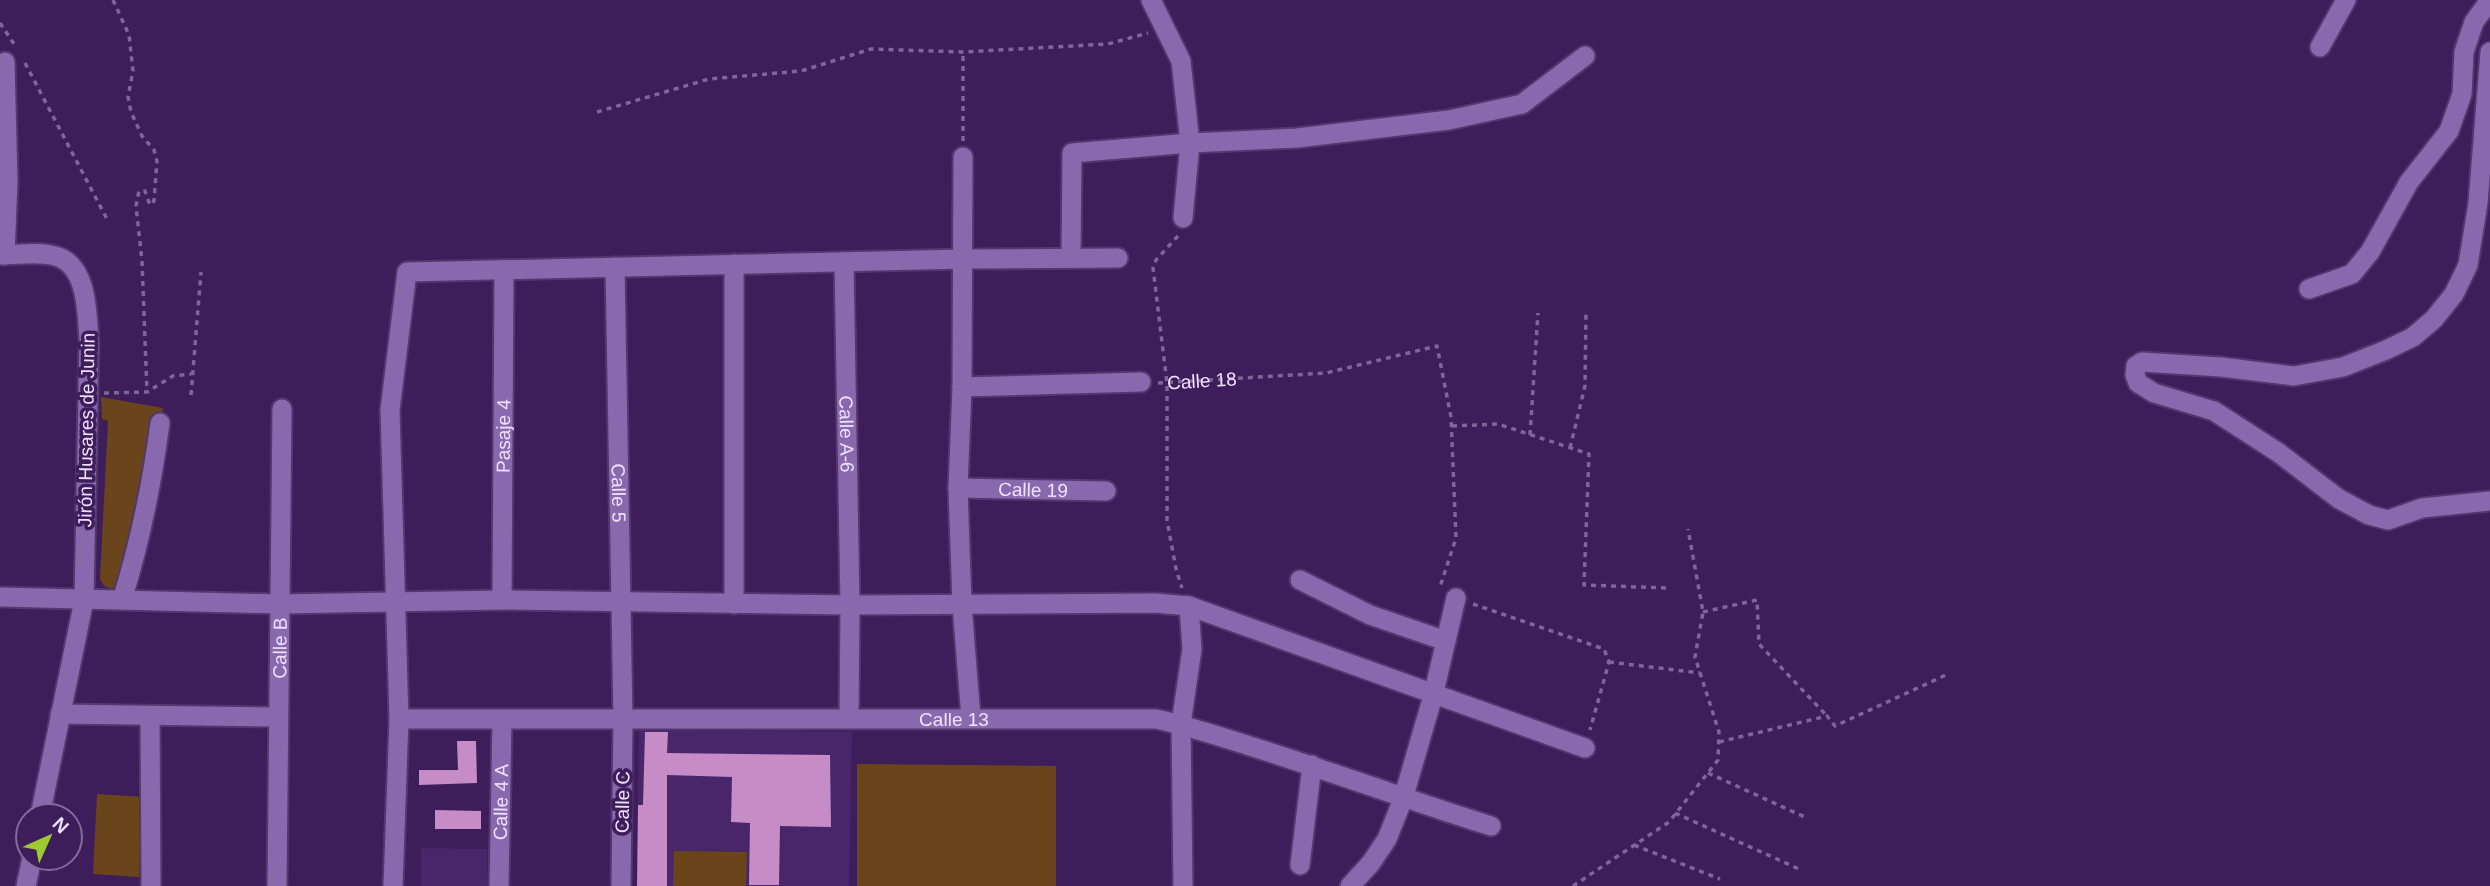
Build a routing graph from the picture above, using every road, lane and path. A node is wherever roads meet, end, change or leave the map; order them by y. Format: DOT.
graph roads {
  1 [pos="113,0"];
  2 [pos="1151,0"];
  3 [pos="2346,0"];
  4 [pos="2490,0"];
  5 [pos="0,23"];
  6 [pos="1163,29"];
  7 [pos="2320,47"];
  8 [pos="963,52"];
  9 [pos="2490,52"];
  10 [pos="1586,56"];
  11 [pos="5,62"];
  12 [pos="597,112"];
  13 [pos="1189,143"];
  14 [pos="963,157"];
  15 [pos="1183,218"];
  16 [pos="107,221"];
  17 [pos="3,255"];
  18 [pos="1071,258"];
  19 [pos="1118,258"];
  20 [pos="963,259"];
  21 [pos="844,262"];
  22 [pos="734,264"];
  23 [pos="615,267"];
  24 [pos="504,270"];
  25 [pos="201,272"];
  26 [pos="2309,289"];
  27 [pos="1538,313"];
  28 [pos="1586,313"];
  29 [pos="191,374"];
  30 [pos="1142,382"];
  31 [pos="1167,383"];
  32 [pos="962,387"];
  33 [pos="88,393"];
  34 [pos="147,393"];
  35 [pos="191,395"];
  36 [pos="282,409"];
  37 [pos="160,423"];
  38 [pos="1452,426"];
  39 [pos="1530,435"];
  40 [pos="1570,448"];
  41 [pos="958,488"];
  42 [pos="1106,491"];
  43 [pos="2490,500"];
  44 [pos="1688,529"];
  45 [pos="1300,580"];
  46 [pos="1667,588"];
  47 [pos="0,597"];
  48 [pos="1456,598"];
  49 [pos="84,600"];
  50 [pos="122,600"];
  51 [pos="502,600"];
  52 [pos="396,602"];
  53 [pos="620,602"];
  54 [pos="279,604"];
  55 [pos="734,604"];
  56 [pos="850,605"];
  57 [pos="962,605"];
  58 [pos="1189,606"];
  59 [pos="1703,612"];
  60 [pos="1446,641"];
  61 [pos="1609,662"];
  62 [pos="1700,673"];
  63 [pos="1946,675"];
  64 [pos="1433,696"];
  65 [pos="60,715"];
  66 [pos="150,716"];
  67 [pos="1827,716"];
  68 [pos="278,717"];
  69 [pos="849,718"];
  70 [pos="971,718"];
  71 [pos="400,719"];
  72 [pos="502,719"];
  73 [pos="623,719"];
  74 [pos="1181,724"];
  75 [pos="1718,742"];
  76 [pos="1585,748"];
  77 [pos="1312,765"];
  78 [pos="1708,773"];
  79 [pos="1403,799"];
  80 [pos="43,802"];
  81 [pos="1675,813"];
  82 [pos="1807,818"];
  83 [pos="1491,826"];
  84 [pos="1634,845"];
  85 [pos="1300,865"];
  86 [pos="1799,869"];
  87 [pos="1720,878"];
  88 [pos="151,886"];
  89 [pos="277,886"];
  90 [pos="393,886"];
  91 [pos="499,886"];
  92 [pos="621,886"];
  93 [pos="1183,886"];
  94 [pos="1350,886"];
  95 [pos="1573,886"];
  1 -- 34 [label="path"];
  2 -- 6 [label="street"];
  3 -- 7 [label="street"];
  4 -- 26 [label="street"];
  5 -- 16 [label="path"];
  6 -- 8 [label="path"];
  6 -- 13 [label="street"];
  8 -- 12 [label="path"];
  8 -- 14 [label="path"];
  9 -- 43 [label="street"];
  10 -- 13 [label="street"];
  11 -- 17 [label="street"];
  13 -- 15 [label="street"];
  13 -- 18 [label="street"];
  14 -- 20 [label="street"];
  15 -- 31 [label="path"];
  17 -- 33 [label="street, Jirón Husares de Junin"];
  18 -- 19 [label="street"];
  18 -- 20 [label="street"];
  20 -- 21 [label="street"];
  20 -- 32 [label="street"];
  21 -- 22 [label="street"];
  21 -- 56 [label="street, Calle A-6"];
  22 -- 23 [label="street"];
  22 -- 55 [label="street"];
  23 -- 24 [label="street"];
  23 -- 53 [label="street, Calle 5"];
  24 -- 51 [label="street, Pasaje 4"];
  24 -- 52 [label="street"];
  25 -- 29 [label="path"];
  27 -- 39 [label="path"];
  28 -- 40 [label="path"];
  29 -- 34 [label="path"];
  29 -- 35 [label="path"];
  30 -- 31 [label="path, Calle 18"];
  30 -- 32 [label="street, Calle 18"];
  31 -- 38 [label="path, Calle 18"];
  31 -- 58 [label="path"];
  32 -- 41 [label="street"];
  33 -- 34 [label="path"];
  33 -- 49 [label="street, Jirón Husares de Junin"];
  36 -- 54 [label="street, Calle B"];
  37 -- 50 [label="street"];
  38 -- 39 [label="path"];
  38 -- 48 [label="path"];
  39 -- 40 [label="path"];
  40 -- 46 [label="path"];
  41 -- 42 [label="street, Calle 19"];
  41 -- 57 [label="street"];
  44 -- 59 [label="path"];
  45 -- 60 [label="street"];
  47 -- 49 [label="street"];
  48 -- 60 [label="street"];
  48 -- 61 [label="path"];
  49 -- 50 [label="street"];
  49 -- 65 [label="street, Jirón Husares de Junin"];
  50 -- 54 [label="street"];
  51 -- 52 [label="street"];
  51 -- 53 [label="street"];
  52 -- 54 [label="street"];
  52 -- 71 [label="street"];
  53 -- 55 [label="street"];
  53 -- 73 [label="street, Calle 5"];
  54 -- 68 [label="street, Calle B"];
  55 -- 56 [label="street"];
  56 -- 57 [label="street"];
  56 -- 69 [label="street, Calle A-6"];
  57 -- 58 [label="street"];
  57 -- 70 [label="street"];
  58 -- 64 [label="street"];
  58 -- 74 [label="street"];
  59 -- 62 [label="path"];
  59 -- 67 [label="path"];
  60 -- 64 [label="street"];
  61 -- 62 [label="path"];
  61 -- 76 [label="path"];
  62 -- 75 [label="path"];
  63 -- 67 [label="path"];
  64 -- 76 [label="street"];
  64 -- 79 [label="street"];
  65 -- 66 [label="street"];
  65 -- 80 [label="street, Jirón Husares de Junin"];
  66 -- 68 [label="street"];
  66 -- 88 [label="street"];
  67 -- 75 [label="path"];
  68 -- 89 [label="street, Calle B"];
  69 -- 70 [label="street, Calle 13"];
  69 -- 73 [label="street, Calle 13"];
  70 -- 74 [label="street, Calle 13"];
  71 -- 72 [label="street, Calle 13"];
  71 -- 90 [label="street"];
  72 -- 73 [label="street, Calle 13"];
  72 -- 91 [label="street, Calle 4 A"];
  73 -- 92 [label="street, Calle C"];
  74 -- 77 [label="street, Calle 13"];
  74 -- 93 [label="street"];
  75 -- 78 [label="path"];
  77 -- 79 [label="street, Calle 13"];
  77 -- 85 [label="street"];
  78 -- 81 [label="path"];
  78 -- 82 [label="path"];
  79 -- 83 [label="street, Calle 13"];
  79 -- 94 [label="street"];
  81 -- 84 [label="path"];
  81 -- 86 [label="path"];
  84 -- 87 [label="path"];
  84 -- 95 [label="path"];
}
